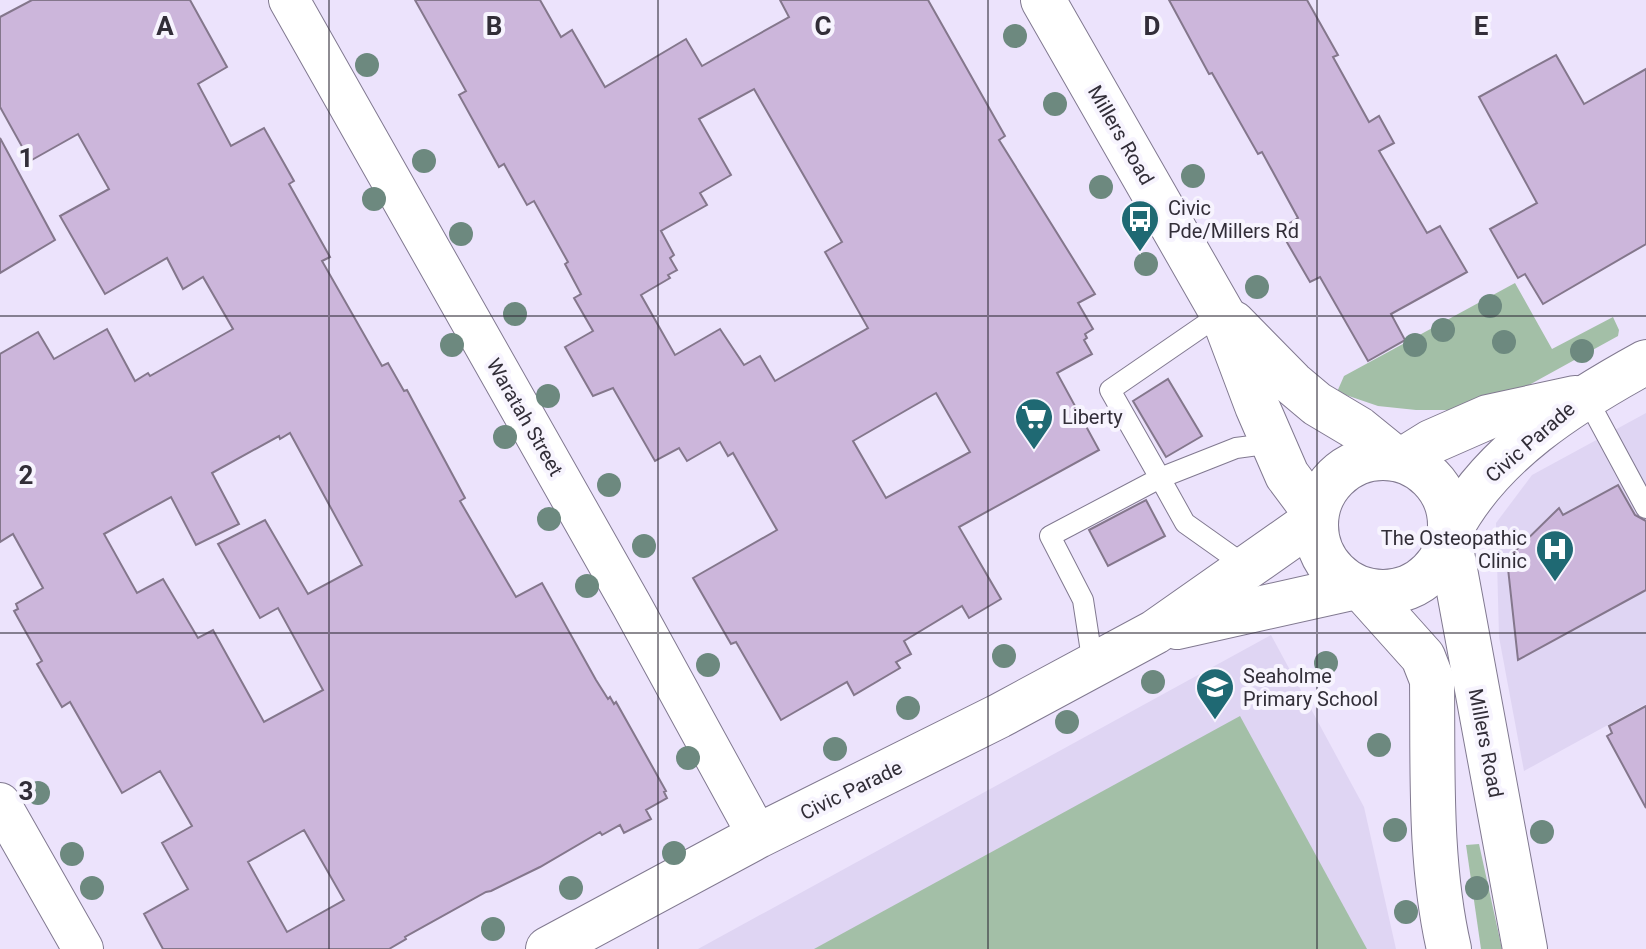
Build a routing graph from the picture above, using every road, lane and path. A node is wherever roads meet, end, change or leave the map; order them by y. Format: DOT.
graph roads {
  1 [pos="289,0"];
  2 [pos="1043,0"];
  3 [pos="1222,313"];
  4 [pos="1646,362"];
  5 [pos="1585,395"];
  6 [pos="1274,443"];
  7 [pos="1399,459"];
  8 [pos="1160,478"];
  9 [pos="1646,508"];
  10 [pos="1316,516"];
  11 [pos="1450,534"];
  12 [pos="1247,567"];
  13 [pos="1360,588"];
  14 [pos="1155,632"];
  15 [pos="1093,665"];
  16 [pos="0,803"];
  17 [pos="758,836"];
  18 [pos="83,949"];
  19 [pos="548,949"];
  20 [pos="1449,949"];
  21 [pos="1525,949"];
  1 -- 17 [label="street, Waratah Street"];
  2 -- 3 [label="main road, Millers Road"];
  3 -- 6 [label="main road, Millers Road"];
  3 -- 7 [label="main road, Millers Road"];
  3 -- 8 [label="lane"];
  4 -- 5 [label="main road, Civic Parade"];
  5 -- 7 [label="main road, Civic Parade"];
  5 -- 9 [label="lane"];
  5 -- 11 [label="main road, Civic Parade"];
  6 -- 8 [label="lane"];
  6 -- 10 [label="main road, Millers Road"];
  7 -- 10 [label="main road"];
  7 -- 11 [label="main road"];
  8 -- 12 [label="lane"];
  8 -- 15 [label="lane"];
  10 -- 12 [label="main road, Civic Parade"];
  10 -- 13 [label="main road"];
  11 -- 13 [label="main road"];
  11 -- 21 [label="main road, Millers Road"];
  12 -- 14 [label="main road, Civic Parade"];
  13 -- 14 [label="main road, Civic Parade"];
  13 -- 20 [label="main road"];
  14 -- 15 [label="main road, Civic Parade"];
  15 -- 17 [label="main road, Civic Parade"];
  16 -- 18 [label="street"];
  17 -- 19 [label="main road, Civic Parade"];
}
